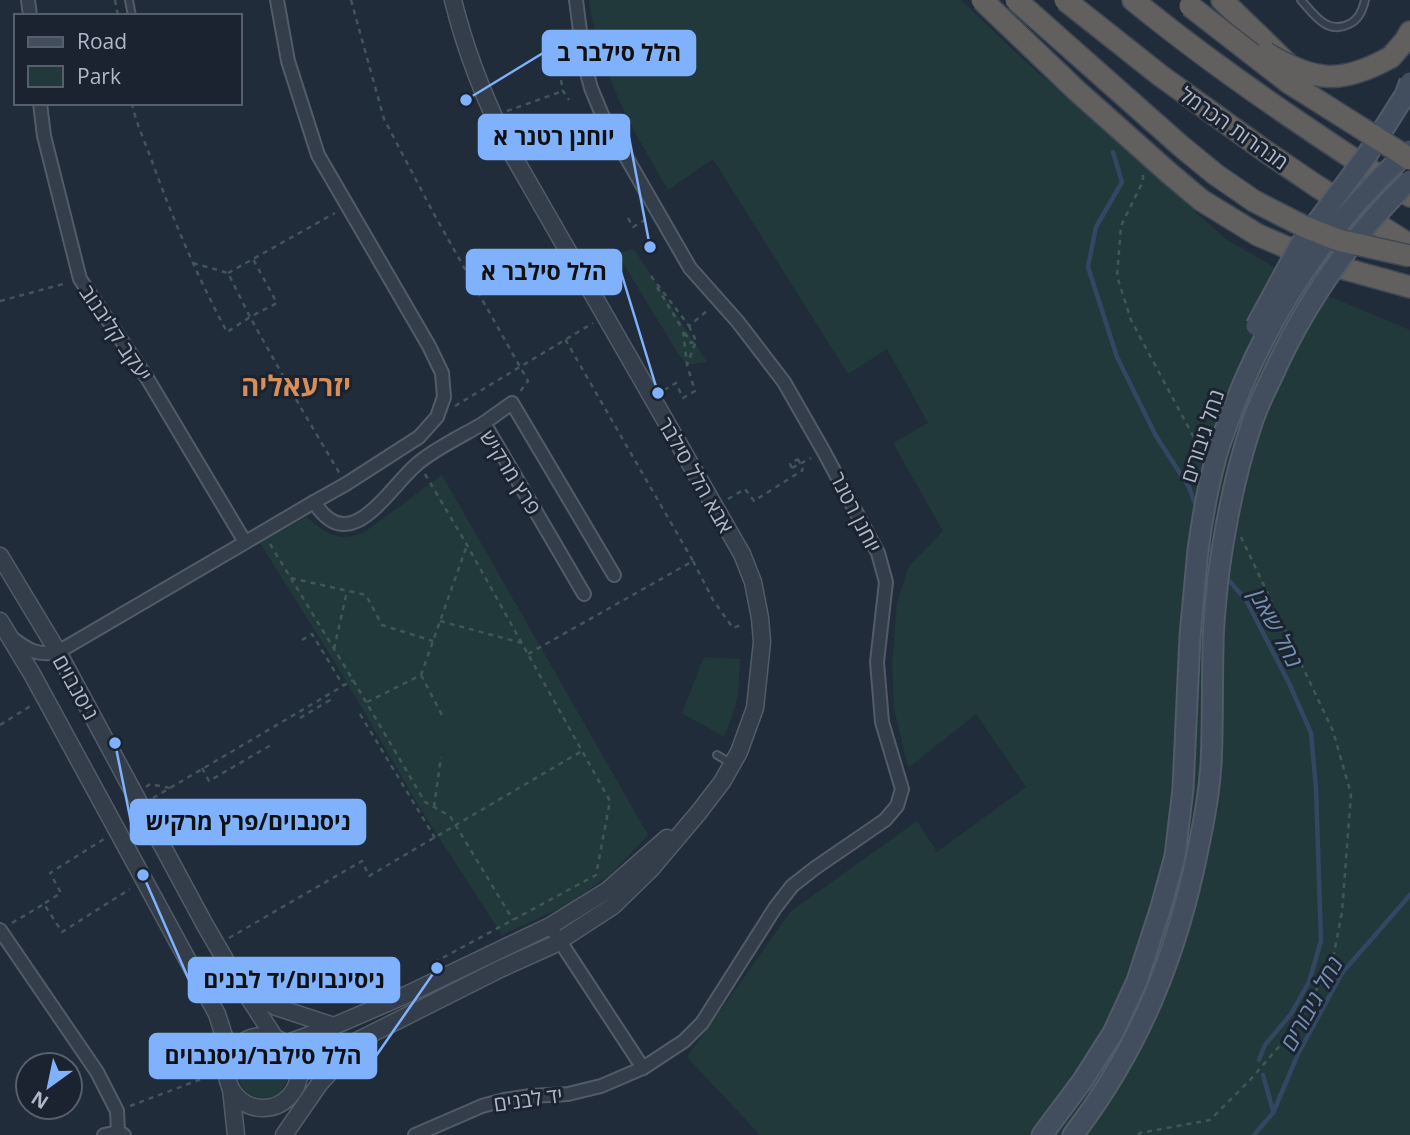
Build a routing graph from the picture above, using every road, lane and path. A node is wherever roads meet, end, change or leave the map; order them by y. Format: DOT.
graph roads {
  1 [pos="277,0"];
  2 [pos="351,0"];
  3 [pos="453,0"];
  4 [pos="576,0"];
  5 [pos="982,0"];
  6 [pos="1016,0"];
  7 [pos="1065,0"];
  8 [pos="1133,0"];
  9 [pos="1301,0"];
  10 [pos="1365,0"];
  11 [pos="1224,1"];
  12 [pos="1186,3"];
  13 [pos="1410,32"];
  14 [pos="561,80"];
  15 [pos="1410,82"];
  16 [pos="563,91"];
  17 [pos="569,100"];
  18 [pos="40,105"];
  19 [pos="133,105"];
  20 [pos="522,106"];
  21 [pos="1410,150"];
  22 [pos="1410,159"];
  23 [pos="1410,168"];
  24 [pos="1410,180"];
  25 [pos="1410,196"];
  26 [pos="348,206"];
  27 [pos="657,213"];
  28 [pos="628,218"];
  29 [pos="1410,245"];
  30 [pos="1410,256"];
  31 [pos="253,259"];
  32 [pos="193,263"];
  33 [pos="228,273"];
  34 [pos="80,279"];
  35 [pos="1410,287"];
  36 [pos="0,301"];
  37 [pos="719,301"];
  38 [pos="604,316"];
  39 [pos="250,317"];
  40 [pos="689,326"];
  41 [pos="682,330"];
  42 [pos="565,339"];
  43 [pos="696,341"];
  44 [pos="687,365"];
  45 [pos="521,366"];
  46 [pos="653,398"];
  47 [pos="512,403"];
  48 [pos="437,417"];
  49 [pos="485,423"];
  50 [pos="1216,459"];
  51 [pos="806,461"];
  52 [pos="418,463"];
  53 [pos="346,484"];
  54 [pos="745,489"];
  55 [pos="314,502"];
  56 [pos="263,532"];
  57 [pos="246,542"];
  58 [pos="467,545"];
  59 [pos="0,555"];
  60 [pos="693,561"];
  61 [pos="614,575"];
  62 [pos="291,578"];
  63 [pos="347,591"];
  64 [pos="584,594"];
  65 [pos="760,618"];
  66 [pos="0,621"];
  67 [pos="440,621"];
  68 [pos="9,636"];
  69 [pos="302,640"];
  70 [pos="433,641"];
  71 [pos="522,643"];
  72 [pos="334,649"];
  73 [pos="58,652"];
  74 [pos="528,654"];
  75 [pos="421,675"];
  76 [pos="354,680"];
  77 [pos="343,686"];
  78 [pos="326,695"];
  79 [pos="44,698"];
  80 [pos="366,702"];
  81 [pos="360,714"];
  82 [pos="443,716"];
  83 [pos="300,718"];
  84 [pos="0,725"];
  85 [pos="271,745"];
  86 [pos="582,751"];
  87 [pos="717,755"];
  88 [pos="441,757"];
  89 [pos="733,764"];
  90 [pos="202,768"];
  91 [pos="170,788"];
  92 [pos="143,797"];
  93 [pos="434,807"];
  94 [pos="699,812"];
  95 [pos="110,818"];
  96 [pos="456,826"];
  97 [pos="435,838"];
  98 [pos="136,885"];
  99 [pos="44,904"];
  100 [pos="513,920"];
  101 [pos="550,926"];
  102 [pos="6,927"];
  103 [pos="560,941"];
  104 [pos="217,946"];
  105 [pos="431,964"];
  106 [pos="234,975"];
  107 [pos="334,1026"];
  108 [pos="362,1038"];
  109 [pos="280,1041"];
  110 [pos="643,1068"];
  111 [pos="227,1069"];
  112 [pos="299,1075"];
  113 [pos="231,1089"];
  114 [pos="289,1098"];
  115 [pos="117,1111"];
  116 [pos="121,1134"];
  117 [pos="104,1135"];
  118 [pos="236,1135"];
  119 [pos="275,1135"];
  120 [pos="284,1135"];
  121 [pos="415,1135"];
  122 [pos="1042,1135"];
  123 [pos="1073,1135"];
  1 -- 26 [label="street"];
  2 -- 45 [label="path"];
  3 -- 38 [label="street, אבא הלל סילבר"];
  4 -- 27 [label="street, יוחנן רטנר"];
  5 -- 35 [label="highway, bridge"];
  6 -- 30 [label="highway, bridge"];
  7 -- 29 [label="highway, מנהרות הכרמל, bridge"];
  8 -- 25 [label="highway, מנהרות הכרמל"];
  9 -- 10 [label="lane"];
  11 -- 23 [label="highway, bridge"];
  12 -- 13 [label="highway, bridge"];
  12 -- 22 [label="highway, bridge"];
  14 -- 16 [label="path"];
  15 -- 50 [label="main road, bridge"];
  16 -- 17 [label="path"];
  16 -- 20 [label="path"];
  18 -- 34 [label="street, יעקב קליבנוב"];
  19 -- 32 [label="path"];
  21 -- 50 [label="main road, נחל גיבורים, bridge"];
  24 -- 123 [label="main road, נחל גיבורים, bridge"];
  26 -- 31 [label="path"];
  26 -- 48 [label="street"];
  27 -- 28 [label="path"];
  27 -- 37 [label="street, יוחנן רטנר"];
  31 -- 33 [label="path"];
  31 -- 39 [label="path"];
  32 -- 33 [label="path"];
  32 -- 39 [label="path"];
  33 -- 39 [label="path"];
  34 -- 36 [label="path"];
  34 -- 57 [label="street, יעקב קליבנוב"];
  37 -- 40 [label="path"];
  37 -- 110 [label="street, יוחנן רטנר"];
  38 -- 42 [label="path"];
  38 -- 46 [label="street, אבא הלל סילבר"];
  39 -- 53 [label="path"];
  40 -- 41 [label="path"];
  40 -- 43 [label="path"];
  41 -- 43 [label="path"];
  41 -- 44 [label="path"];
  42 -- 45 [label="path"];
  42 -- 60 [label="path"];
  43 -- 44 [label="path"];
  44 -- 46 [label="path"];
  45 -- 47 [label="path"];
  45 -- 48 [label="path"];
  46 -- 65 [label="street, אבא הלל סילבר"];
  47 -- 49 [label="street"];
  47 -- 61 [label="street"];
  48 -- 53 [label="street"];
  49 -- 52 [label="street, פרץ מרקיש"];
  49 -- 64 [label="street, פרץ מרקיש"];
  50 -- 122 [label="main road, נחל גיבורים, bridge"];
  51 -- 54 [label="path, bridge"];
  52 -- 55 [label="street, פרץ מרקיש"];
  52 -- 58 [label="path"];
  53 -- 55 [label="street"];
  55 -- 56 [label="street"];
  56 -- 57 [label="street"];
  56 -- 62 [label="path"];
  57 -- 73 [label="street"];
  58 -- 67 [label="path"];
  58 -- 71 [label="path"];
  59 -- 73 [label="street, ניסנבוים"];
  60 -- 65 [label="path"];
  60 -- 74 [label="path"];
  62 -- 63 [label="path"];
  62 -- 72 [label="path"];
  63 -- 70 [label="path"];
  63 -- 72 [label="path"];
  65 -- 89 [label="street, אבא הלל סילבר"];
  66 -- 68 [label="street, ניסנבוים"];
  67 -- 70 [label="path"];
  67 -- 71 [label="path"];
  68 -- 73 [label="street"];
  68 -- 79 [label="street, ניסנבוים"];
  69 -- 77 [label="path"];
  70 -- 75 [label="path"];
  71 -- 74 [label="path"];
  72 -- 76 [label="path"];
  73 -- 92 [label="street, ניסנבוים"];
  74 -- 86 [label="path"];
  75 -- 80 [label="path"];
  75 -- 82 [label="path"];
  76 -- 77 [label="path"];
  76 -- 80 [label="path"];
  77 -- 78 [label="path"];
  78 -- 83 [label="path"];
  78 -- 90 [label="path"];
  79 -- 84 [label="path"];
  79 -- 95 [label="street, ניסנבוים"];
  80 -- 93 [label="path"];
  81 -- 97 [label="path"];
  85 -- 90 [label="path"];
  86 -- 96 [label="path"];
  86 -- 100 [label="path"];
  87 -- 89 [label="lane"];
  88 -- 93 [label="path"];
  89 -- 94 [label="street, אבא הלל סילבר"];
  90 -- 91 [label="path"];
  91 -- 92 [label="path"];
  91 -- 92 [label="path"];
  92 -- 104 [label="street, ניסנבוים"];
  93 -- 96 [label="path"];
  94 -- 101 [label="street, אבא הלל סילבר"];
  94 -- 103 [label="street, אבא הלל סילבר"];
  95 -- 99 [label="path"];
  95 -- 111 [label="street, ניסנבוים"];
  96 -- 97 [label="path"];
  96 -- 100 [label="path"];
  97 -- 104 [label="path"];
  98 -- 99 [label="path"];
  99 -- 102 [label="path"];
  100 -- 105 [label="path"];
  101 -- 103 [label="street"];
  101 -- 107 [label="street, אבא הלל סילבר"];
  102 -- 115 [label="street"];
  103 -- 108 [label="street, אבא הלל סילבר"];
  103 -- 110 [label="street"];
  104 -- 106 [label="street, ניסנבוים"];
  106 -- 107 [label="street"];
  106 -- 109 [label="street, ניסנבוים"];
  107 -- 109 [label="street, אבא הלל סילבר"];
  108 -- 112 [label="street, אבא הלל סילבר"];
  108 -- 120 [label="street"];
  109 -- 111 [label="street"];
  109 -- 112 [label="street"];
  110 -- 121 [label="street, יד לבנים"];
  111 -- 113 [label="street"];
  111 -- 115 [label="path"];
  112 -- 114 [label="street"];
  113 -- 114 [label="street"];
  113 -- 118 [label="street"];
  114 -- 119 [label="street"];
  115 -- 116 [label="street"];
  116 -- 117 [label="street"];
}
